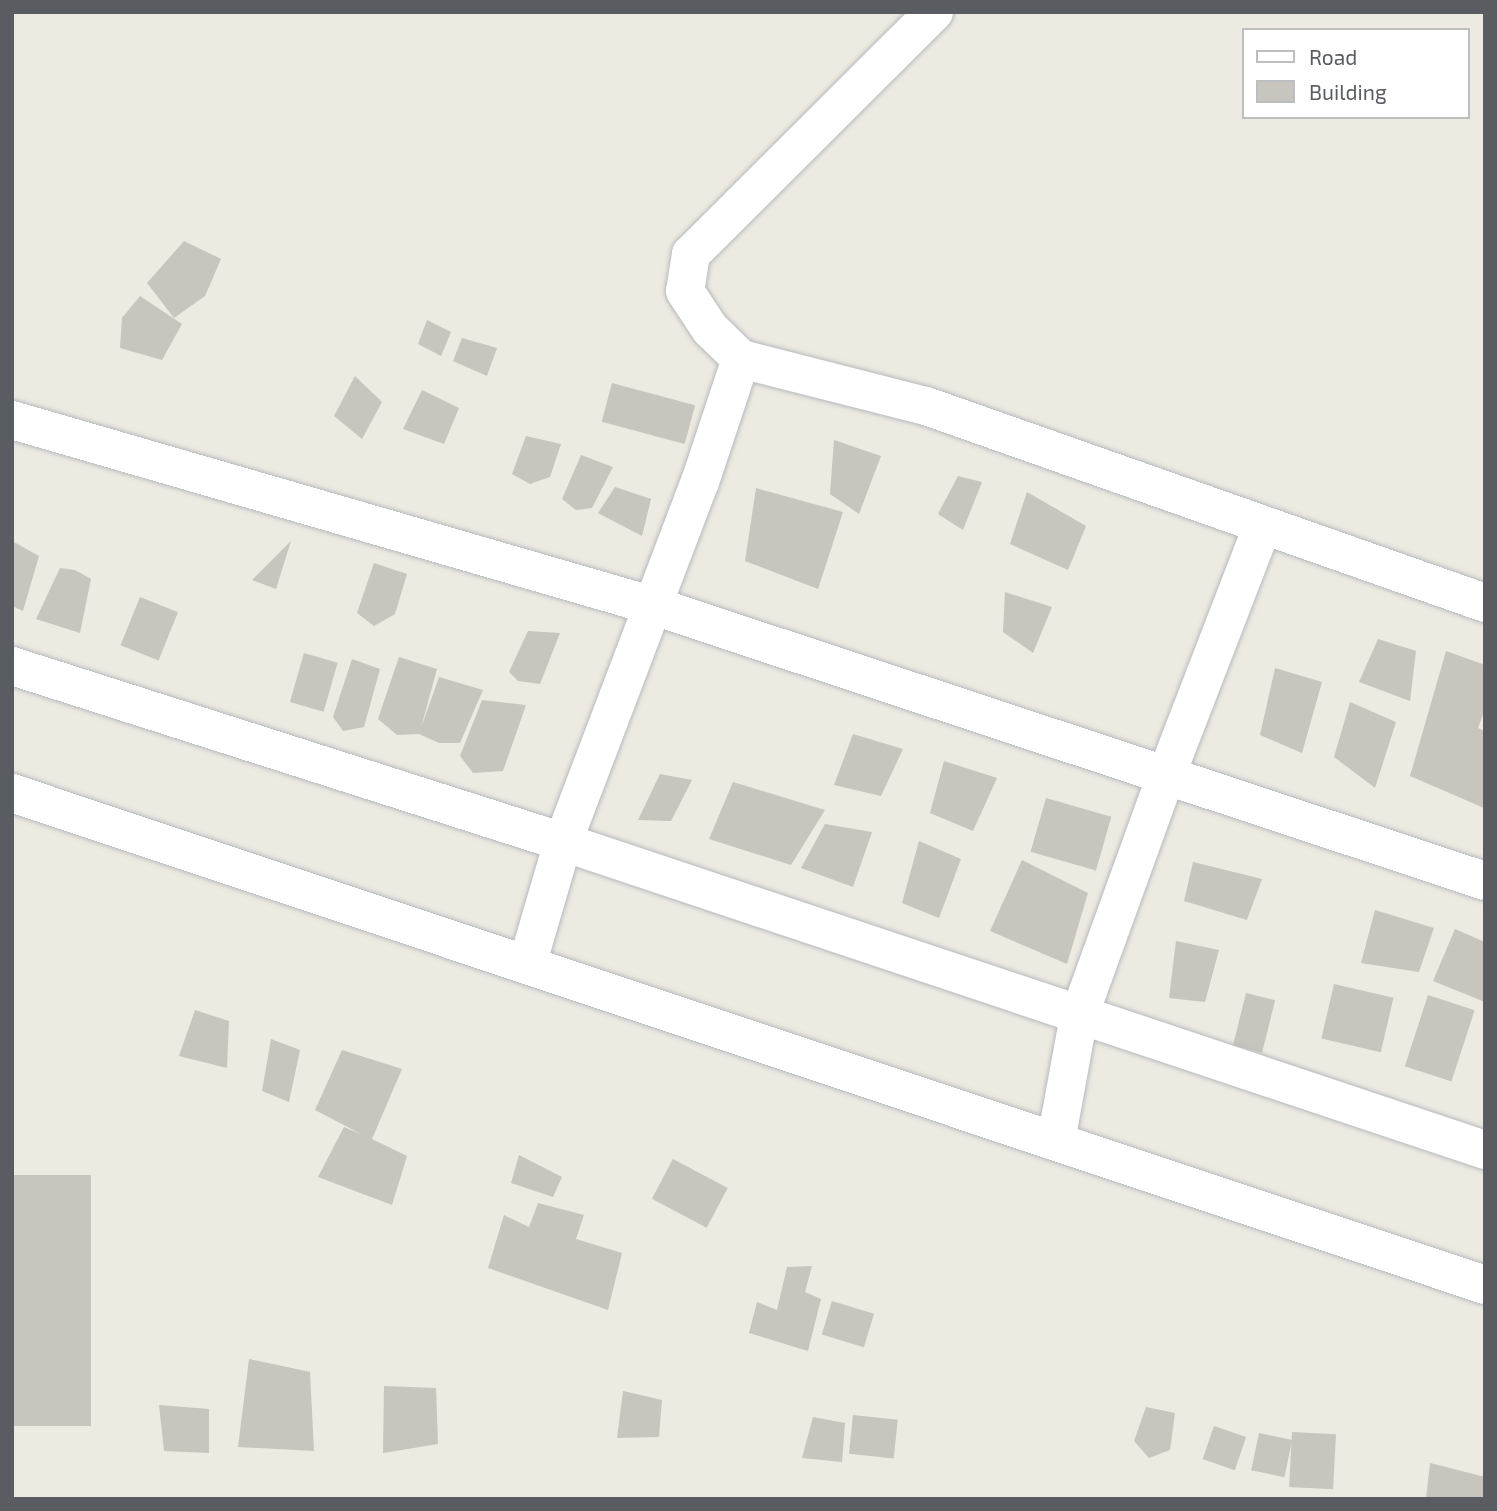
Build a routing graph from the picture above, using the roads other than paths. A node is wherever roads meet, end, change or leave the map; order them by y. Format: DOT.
graph roads {
  1 [pos="934,12"];
  2 [pos="741,359"];
  3 [pos="12,420"];
  4 [pos="1263,525"];
  5 [pos="1485,603"];
  6 [pos="654,606"];
  7 [pos="12,666"];
  8 [pos="1166,776"];
  9 [pos="12,793"];
  10 [pos="563,842"];
  11 [pos="1485,881"];
  12 [pos="527,965"];
  13 [pos="1079,1016"];
  14 [pos="1056,1141"];
  15 [pos="1485,1150"];
  16 [pos="1485,1285"];
  1 -- 2 [label="street"];
  2 -- 4 [label="street"];
  2 -- 6 [label="street"];
  3 -- 6 [label="street"];
  4 -- 5 [label="street"];
  4 -- 8 [label="street"];
  6 -- 8 [label="street"];
  6 -- 10 [label="street"];
  7 -- 10 [label="street"];
  8 -- 11 [label="street"];
  8 -- 13 [label="street"];
  9 -- 12 [label="street"];
  10 -- 12 [label="street"];
  10 -- 13 [label="street"];
  12 -- 14 [label="street"];
  13 -- 14 [label="street"];
  13 -- 15 [label="street"];
  14 -- 16 [label="street"];
}
